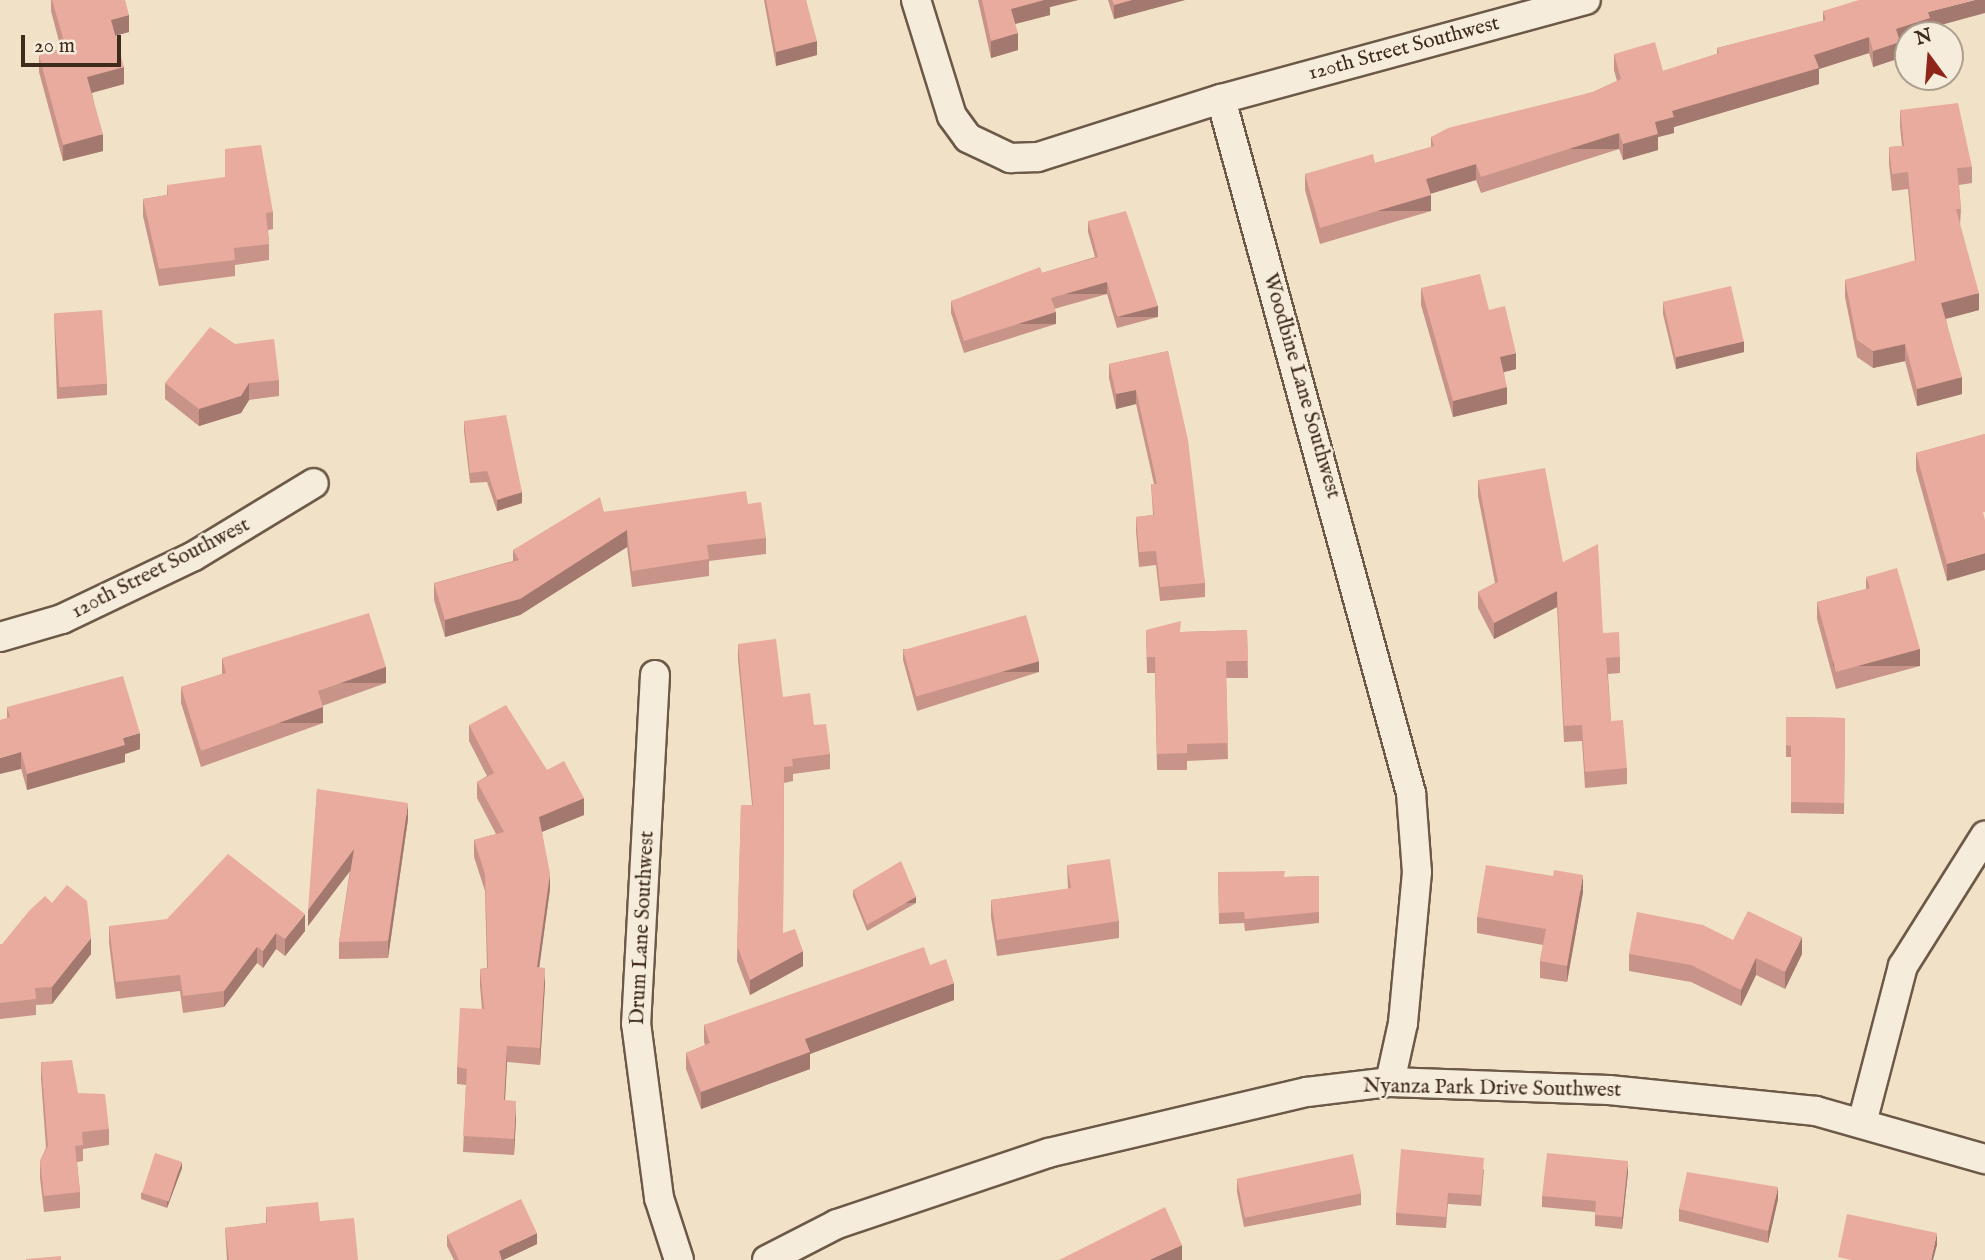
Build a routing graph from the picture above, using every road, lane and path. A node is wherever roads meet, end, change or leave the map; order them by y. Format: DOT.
graph roads {
  1 [pos="916,0"];
  2 [pos="1587,0"];
  3 [pos="1221,99"];
  4 [pos="314,483"];
  5 [pos="0,637"];
  6 [pos="655,675"];
  7 [pos="1985,836"];
  8 [pos="1390,1082"];
  9 [pos="1862,1123"];
  10 [pos="1985,1159"];
  11 [pos="679,1260"];
  12 [pos="767,1260"];
  1 -- 3 [label="street"];
  2 -- 3 [label="street, 120th Street Southwest"];
  3 -- 8 [label="street, Woodbine Lane Southwest"];
  4 -- 5 [label="street, 120th Street Southwest"];
  6 -- 11 [label="street, Drum Lane Southwest"];
  7 -- 9 [label="street"];
  8 -- 9 [label="street, Nyanza Park Drive Southwest"];
  8 -- 12 [label="street, Nyanza Park Drive Southwest"];
  9 -- 10 [label="street, Nyanza Park Drive Southwest"];
}
